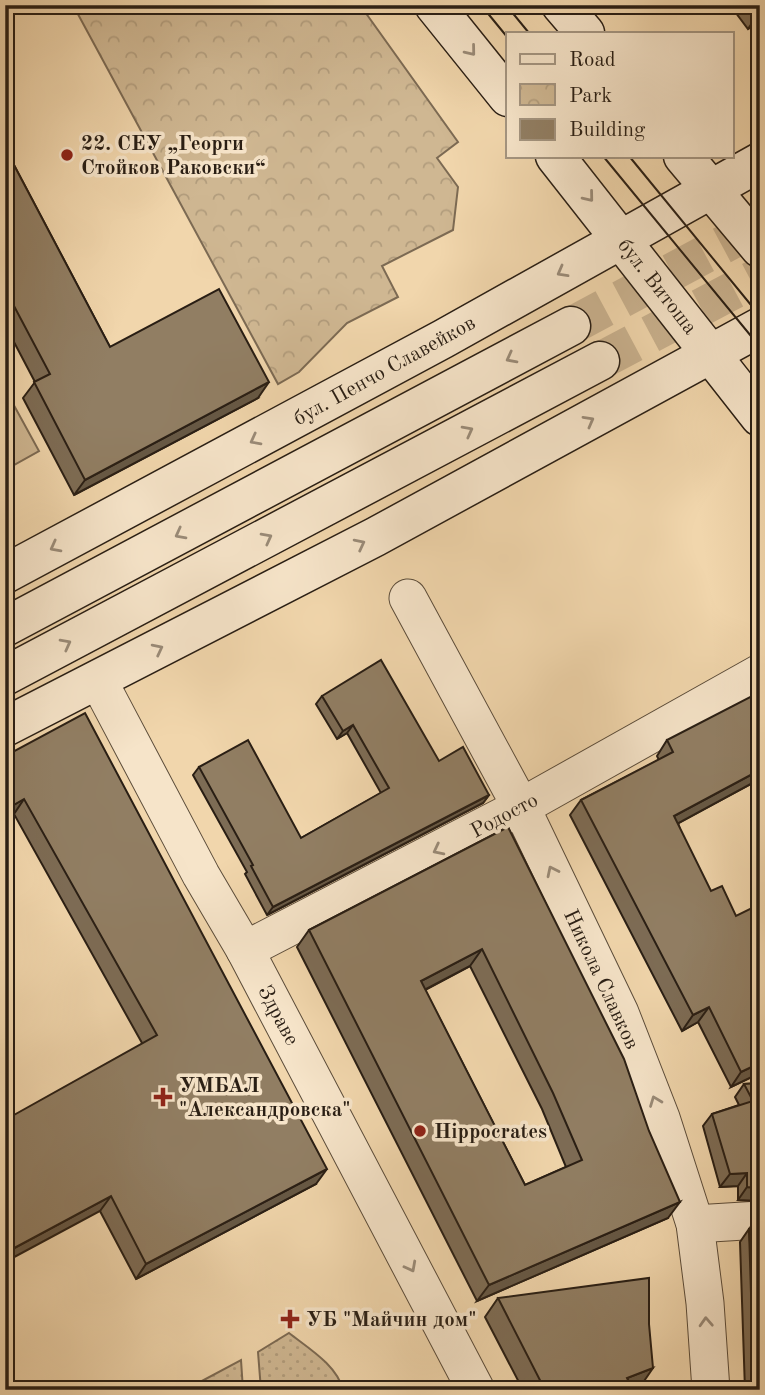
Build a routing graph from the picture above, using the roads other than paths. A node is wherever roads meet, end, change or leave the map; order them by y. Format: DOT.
graph roads {
  1 [pos="434,5"];
  2 [pos="561,5"];
  3 [pos="584,32"];
  4 [pos="506,95"];
  5 [pos="557,158"];
  6 [pos="685,158"];
  7 [pos="760,162"];
  8 [pos="709,189"];
  9 [pos="622,239"];
  10 [pos="760,248"];
  11 [pos="571,326"];
  12 [pos="760,327"];
  13 [pos="711,354"];
  14 [pos="600,361"];
  15 [pos="760,417"];
  16 [pos="5,574"];
  17 [pos="408,598"];
  18 [pos="5,627"];
  19 [pos="760,673"];
  20 [pos="5,676"];
  21 [pos="98,680"];
  22 [pos="5,727"];
  23 [pos="521,807"];
  24 [pos="245,950"];
  25 [pos="760,1220"];
  26 [pos="695,1224"];
  27 [pos="476,1390"];
  28 [pos="710,1390"];
  1 -- 4 [label="main road, one-way"];
  2 -- 3 [label="main road"];
  5 -- 9 [label="main road, бул. Витоша, one-way"];
  6 -- 8 [label="main road"];
  7 -- 8 [label="main road, бул. Пенчо Славейков"];
  8 -- 9 [label="main road, бул. Пенчо Славейков"];
  8 -- 10 [label="main road"];
  9 -- 13 [label="main road, бул. Витоша"];
  9 -- 16 [label="main road, бул. Пенчо Славейков, one-way"];
  11 -- 18 [label="main road, one-way"];
  12 -- 13 [label="main road"];
  13 -- 15 [label="main road, бул. Витоша"];
  21 -- 13 [label="main road, one-way"];
  20 -- 14 [label="main road, one-way"];
  17 -- 23 [label="street, Никола Славков"];
  19 -- 23 [label="street, Родосто"];
  21 -- 22 [label="main road"];
  21 -- 24 [label="street, Здраве"];
  23 -- 24 [label="street, Родосто, one-way"];
  26 -- 23 [label="street, Никола Славков, one-way"];
  24 -- 27 [label="street, Здраве, one-way"];
  25 -- 26 [label="street"];
  28 -- 26 [label="street, Никола Славков, one-way"];
}
